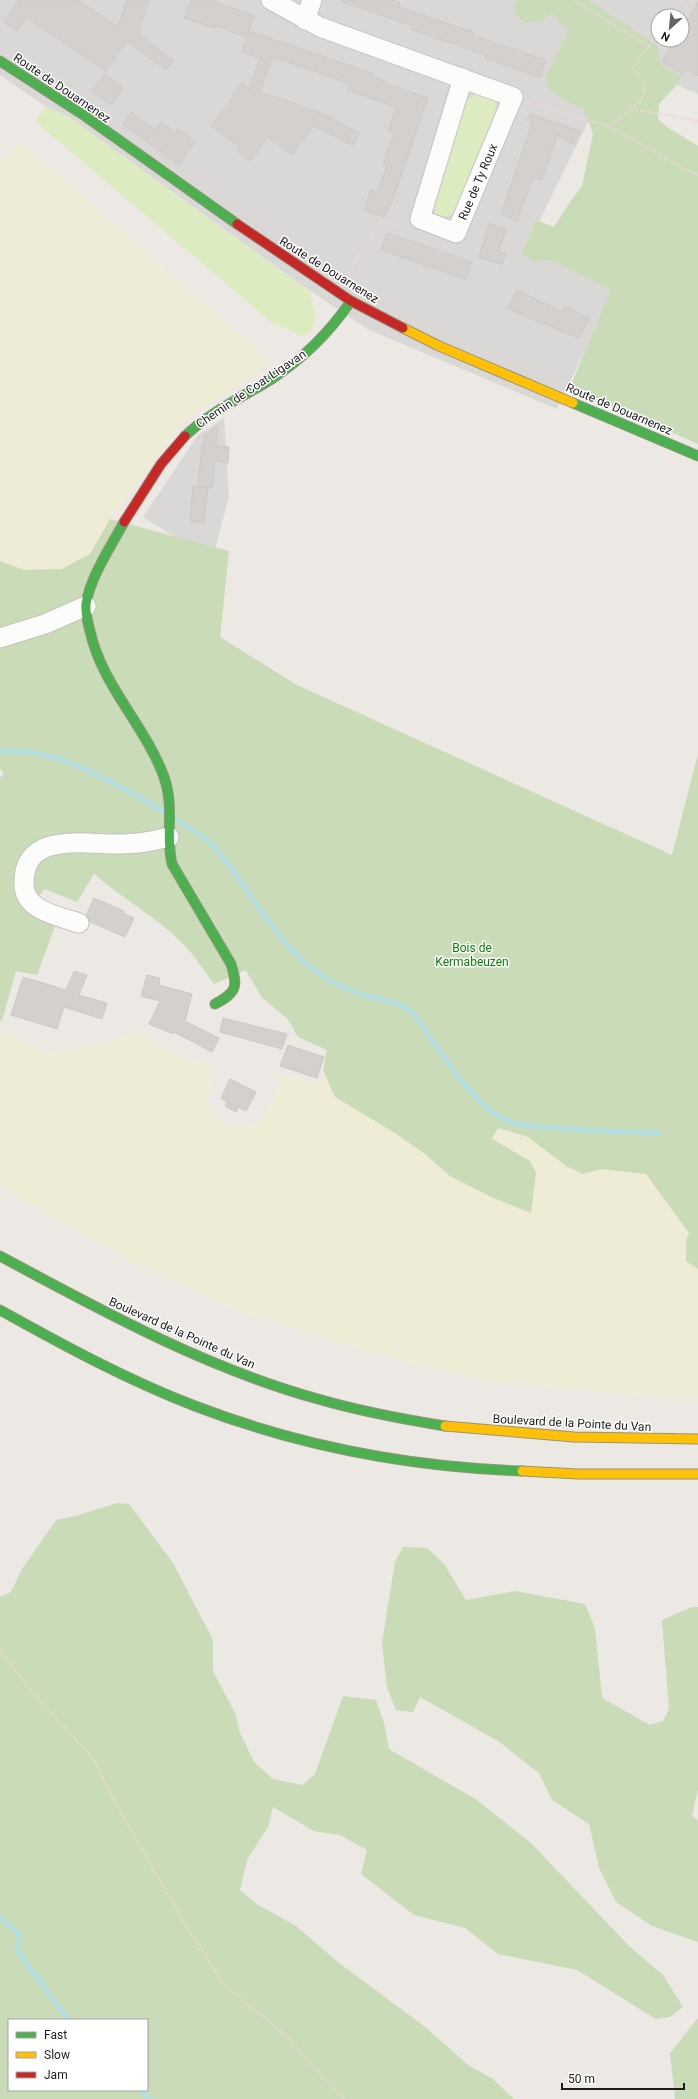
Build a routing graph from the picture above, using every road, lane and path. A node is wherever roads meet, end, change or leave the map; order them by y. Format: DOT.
graph roads {
  1 [pos="272,0"];
  2 [pos="312,0"];
  3 [pos="573,0"];
  4 [pos="305,20"];
  5 [pos="650,47"];
  6 [pos="0,61"];
  7 [pos="463,78"];
  8 [pos="514,97"];
  9 [pos="632,110"];
  10 [pos="698,121"];
  11 [pos="608,126"];
  12 [pos="698,176"];
  13 [pos="420,219"];
  14 [pos="337,292"];
  15 [pos="351,301"];
  16 [pos="698,456"];
  17 [pos="86,606"];
  18 [pos="0,638"];
  19 [pos="170,829"];
  20 [pos="79,924"];
  21 [pos="215,1004"];
  22 [pos="0,1256"];
  23 [pos="0,1310"];
  24 [pos="698,1439"];
  25 [pos="698,1474"];
  26 [pos="0,1650"];
  27 [pos="346,2099"];
  1 -- 4 [label="street"];
  2 -- 4 [label="street"];
  3 -- 5 [label="path"];
  4 -- 7 [label="street"];
  5 -- 9 [label="path"];
  6 -- 14 [label="main road, Route de Douarnenez"];
  7 -- 8 [label="street"];
  7 -- 13 [label="street"];
  8 -- 11 [label="path"];
  8 -- 13 [label="street, Rue de Ty Roux"];
  9 -- 10 [label="path"];
  9 -- 11 [label="path"];
  11 -- 12 [label="path"];
  13 -- 14 [label="path"];
  14 -- 15 [label="main road, Route de Douarnenez"];
  15 -- 16 [label="main road, Route de Douarnenez"];
  15 -- 17 [label="main road, Chemin de Coat Ligavan"];
  17 -- 18 [label="street"];
  17 -- 19 [label="main road, Chemin de Coat Ligavan"];
  19 -- 20 [label="street"];
  19 -- 21 [label="main road, Chemin de Coat Ligavan"];
  22 -- 24 [label="main road, Boulevard de la Pointe du Van"];
  23 -- 25 [label="main road"];
  26 -- 27 [label="path"];
}
